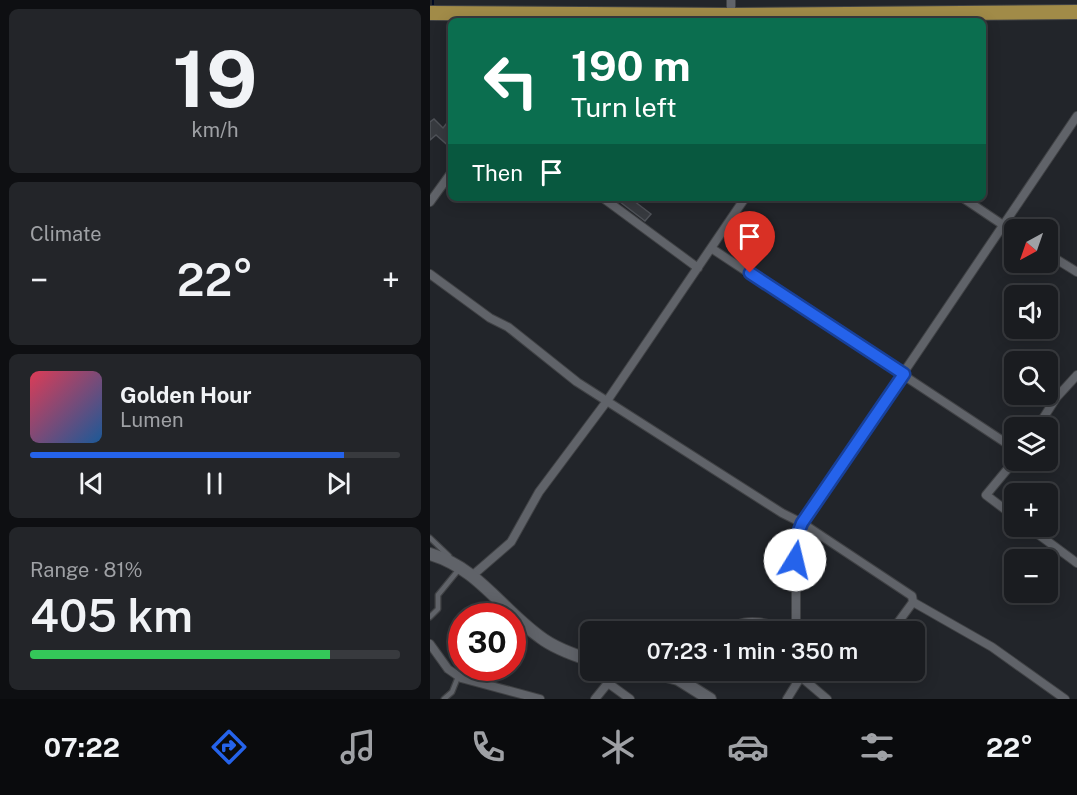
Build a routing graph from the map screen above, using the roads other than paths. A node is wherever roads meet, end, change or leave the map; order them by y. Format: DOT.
graph roads {
  1 [pos="731,0"];
  2 [pos="1076,12"];
  3 [pos="430,13"];
  4 [pos="558,17"];
  5 [pos="731,18"];
  6 [pos="1076,116"];
  7 [pos="448,177"];
  8 [pos="607,201"];
  9 [pos="743,201"];
  10 [pos="968,201"];
  11 [pos="430,202"];
  12 [pos="1010,219"];
  13 [pos="1004,225"];
  14 [pos="1004,227"];
  15 [pos="711,248"];
  16 [pos="1058,260"];
  17 [pos="698,268"];
  18 [pos="1076,272"];
  19 [pos="430,274"];
  20 [pos="904,374"];
  21 [pos="1076,375"];
  22 [pos="607,400"];
  23 [pos="1044,417"];
  24 [pos="1004,442"];
  25 [pos="1006,471"];
  26 [pos="1004,509"];
  27 [pos="802,523"];
  28 [pos="1042,537"];
  29 [pos="430,538"];
  30 [pos="430,554"];
  31 [pos="1076,563"];
  32 [pos="458,565"];
  33 [pos="473,575"];
  34 [pos="913,602"];
  35 [pos="430,617"];
  36 [pos="796,621"];
  37 [pos="899,621"];
  38 [pos="430,644"];
  39 [pos="580,656"];
  40 [pos="448,669"];
  41 [pos="457,681"];
  42 [pos="474,681"];
  43 [pos="681,681"];
  44 [pos="799,681"];
  45 [pos="810,681"];
  46 [pos="608,683"];
  47 [pos="444,699"];
  48 [pos="540,699"];
  49 [pos="595,699"];
  50 [pos="630,699"];
  51 [pos="710,699"];
  52 [pos="787,699"];
  53 [pos="827,699"];
  54 [pos="1065,699"];
  1 -- 5 [label="street"];
  2 -- 5 [label="main road"];
  3 -- 4 [label="main road"];
  4 -- 5 [label="main road"];
  6 -- 12 [label="street"];
  7 -- 11 [label="street"];
  8 -- 17 [label="street"];
  9 -- 15 [label="street"];
  10 -- 13 [label="street"];
  14 -- 20 [label="street"];
  15 -- 17 [label="street"];
  15 -- 20 [label="street"];
  16 -- 18 [label="street"];
  17 -- 22 [label="street"];
  19 -- 22 [label="street"];
  20 -- 24 [label="street"];
  20 -- 27 [label="street"];
  21 -- 23 [label="street"];
  22 -- 27 [label="street"];
  22 -- 33 [label="street"];
  25 -- 26 [label="street"];
  27 -- 34 [label="street"];
  27 -- 36 [label="street"];
  28 -- 31 [label="street"];
  29 -- 32 [label="lane"];
  30 -- 32 [label="street"];
  32 -- 33 [label="street"];
  32 -- 35 [label="lane"];
  33 -- 39 [label="street"];
  34 -- 37 [label="street"];
  34 -- 54 [label="street"];
  38 -- 40 [label="street"];
  41 -- 47 [label="lane"];
  42 -- 48 [label="street"];
  43 -- 51 [label="street"];
  44 -- 52 [label="street"];
  45 -- 53 [label="street"];
  46 -- 49 [label="street"];
  46 -- 50 [label="street"];
}
